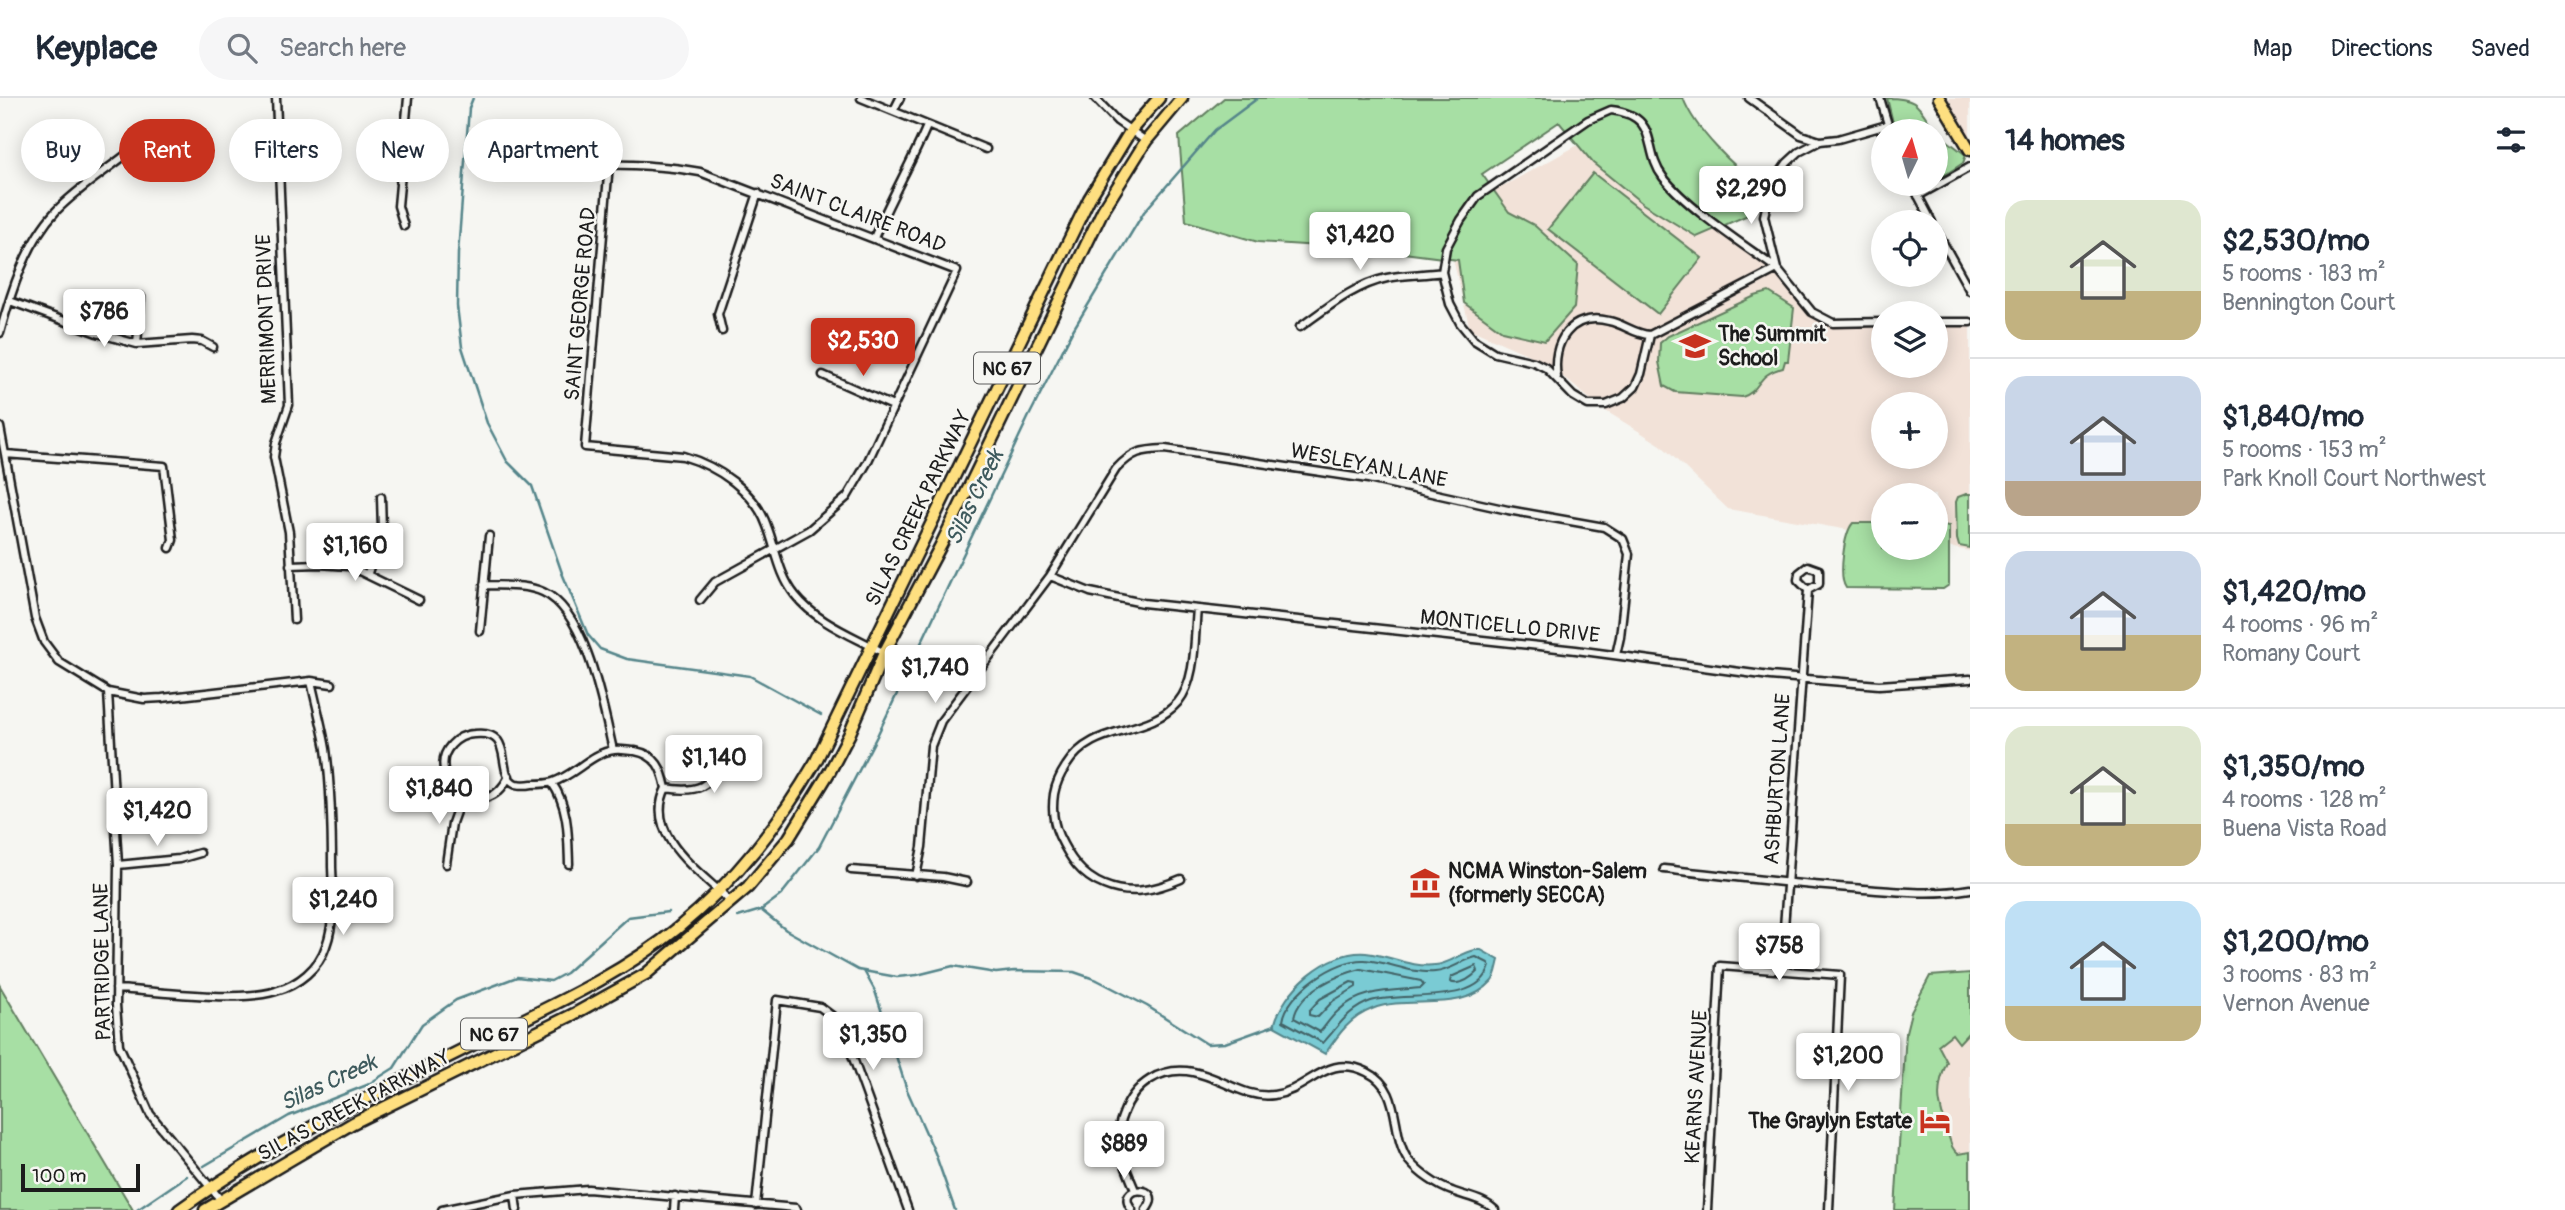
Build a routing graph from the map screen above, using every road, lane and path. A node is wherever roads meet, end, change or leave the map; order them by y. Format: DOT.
graph roads {
  1 [pos="276,98"];
  2 [pos="408,98"];
  3 [pos="861,98"];
  4 [pos="900,98"];
  5 [pos="1095,98"];
  6 [pos="1159,98"];
  7 [pos="1182,98"];
  8 [pos="1749,98"];
  9 [pos="1880,98"];
  10 [pos="1939,98"];
  11 [pos="894,110"];
  12 [pos="1886,119"];
  13 [pos="927,126"];
  14 [pos="1131,130"];
  15 [pos="1871,132"];
  16 [pos="1146,141"];
  17 [pos="1820,141"];
  18 [pos="986,149"];
  19 [pos="1970,150"];
  20 [pos="119,160"];
  21 [pos="623,165"];
  22 [pos="1970,167"];
  23 [pos="1948,179"];
  24 [pos="607,182"];
  25 [pos="758,192"];
  26 [pos="1918,196"];
  27 [pos="1926,210"];
  28 [pos="404,226"];
  29 [pos="874,238"];
  30 [pos="1948,252"];
  31 [pos="1777,269"];
  32 [pos="1442,272"];
  33 [pos="1970,291"];
  34 [pos="141,297"];
  35 [pos="10,301"];
  36 [pos="1871,322"];
  37 [pos="1948,322"];
  38 [pos="1970,322"];
  39 [pos="1300,327"];
  40 [pos="722,331"];
  41 [pos="0,333"];
  42 [pos="1650,335"];
  43 [pos="137,344"];
  44 [pos="213,347"];
  45 [pos="822,375"];
  46 [pos="1558,377"];
  47 [pos="893,406"];
  48 [pos="0,427"];
  49 [pos="5,454"];
  50 [pos="381,497"];
  51 [pos="489,536"];
  52 [pos="170,548"];
  53 [pos="774,550"];
  54 [pos="290,565"];
  55 [pos="368,573"];
  56 [pos="1050,576"];
  57 [pos="484,584"];
  58 [pos="1808,590"];
  59 [pos="419,600"];
  60 [pos="700,600"];
  61 [pos="1197,609"];
  62 [pos="294,620"];
  63 [pos="480,631"];
  64 [pos="871,645"];
  65 [pos="884,653"];
  66 [pos="1616,655"];
  67 [pos="1802,678"];
  68 [pos="1970,679"];
  69 [pos="311,681"];
  70 [pos="332,684"];
  71 [pos="108,692"];
  72 [pos="744,745"];
  73 [pos="613,750"];
  74 [pos="509,776"];
  75 [pos="552,783"];
  76 [pos="666,788"];
  77 [pos="462,795"];
  78 [pos="200,853"];
  79 [pos="446,864"];
  80 [pos="569,864"];
  81 [pos="118,865"];
  82 [pos="1664,869"];
  83 [pos="851,870"];
  84 [pos="916,876"];
  85 [pos="1181,879"];
  86 [pos="967,882"];
  87 [pos="1787,883"];
  88 [pos="718,889"];
  89 [pos="1970,889"];
  90 [pos="731,902"];
  91 [pos="1781,970"];
  92 [pos="116,989"];
  93 [pos="209,1188"];
  94 [pos="1135,1191"];
  95 [pos="515,1195"];
  96 [pos="675,1196"];
  97 [pos="220,1199"];
  98 [pos="756,1205"];
  99 [pos="180,1210"];
  100 [pos="205,1210"];
  101 [pos="442,1210"];
  102 [pos="517,1210"];
  103 [pos="674,1210"];
  104 [pos="797,1210"];
  105 [pos="908,1210"];
  106 [pos="1132,1210"];
  107 [pos="1146,1210"];
  108 [pos="1495,1210"];
  109 [pos="1707,1210"];
  110 [pos="1829,1210"];
  1 -- 54 [label="street, MERRIMONT DRIVE"];
  2 -- 28 [label="street"];
  3 -- 11 [label="street"];
  4 -- 11 [label="street"];
  5 -- 14 [label="street"];
  6 -- 14 [label="main road, SILAS CREEK PARKWAY / NC 67"];
  7 -- 16 [label="main road, SILAS CREEK PARKWAY / NC 67"];
  8 -- 17 [label="street"];
  9 -- 12 [label="street"];
  10 -- 19 [label="main road"];
  11 -- 13 [label="street"];
  13 -- 18 [label="street"];
  13 -- 29 [label="street"];
  14 -- 16 [label="street"];
  14 -- 64 [label="main road, SILAS CREEK PARKWAY / NC 67"];
  15 -- 17 [label="street"];
  16 -- 65 [label="main road, SILAS CREEK PARKWAY / NC 67"];
  17 -- 31 [label="street"];
  20 -- 35 [label="street"];
  21 -- 25 [label="street, SAINT CLAIRE ROAD"];
  22 -- 23 [label="street"];
  24 -- 53 [label="street, SAINT GEORGE ROAD"];
  25 -- 29 [label="street, SAINT CLAIRE ROAD"];
  25 -- 40 [label="street"];
  26 -- 27 [label="street"];
  29 -- 47 [label="street, SAINT CLAIRE ROAD"];
  30 -- 33 [label="street"];
  31 -- 32 [label="street"];
  31 -- 36 [label="street"];
  31 -- 42 [label="street"];
  32 -- 39 [label="street"];
  32 -- 46 [label="street"];
  34 -- 43 [label="street"];
  35 -- 41 [label="street"];
  35 -- 43 [label="street"];
  37 -- 38 [label="street"];
  42 -- 46 [label="street"];
  42 -- 46 [label="street"];
  43 -- 44 [label="street"];
  45 -- 47 [label="street"];
  47 -- 53 [label="street, SAINT CLAIRE ROAD"];
  48 -- 49 [label="street"];
  49 -- 52 [label="street"];
  49 -- 71 [label="street"];
  50 -- 55 [label="street"];
  51 -- 57 [label="street"];
  53 -- 60 [label="street, SAINT CLAIRE ROAD"];
  53 -- 64 [label="street"];
  54 -- 55 [label="street"];
  54 -- 62 [label="street, MERRIMONT DRIVE"];
  55 -- 59 [label="street"];
  56 -- 61 [label="street, MONTICELLO DRIVE"];
  56 -- 66 [label="street, WESLEYAN LANE"];
  56 -- 84 [label="street, WESLEYAN LANE"];
  57 -- 63 [label="street"];
  57 -- 73 [label="street"];
  58 -- 67 [label="street, ASHBURTON LANE"];
  61 -- 66 [label="street, MONTICELLO DRIVE"];
  61 -- 85 [label="street"];
  64 -- 65 [label="street"];
  64 -- 88 [label="main road, SILAS CREEK PARKWAY / NC 67"];
  65 -- 90 [label="main road, SILAS CREEK PARKWAY / NC 67"];
  66 -- 67 [label="street, MONTICELLO DRIVE"];
  67 -- 68 [label="street, MONTICELLO DRIVE"];
  67 -- 87 [label="street, ASHBURTON LANE"];
  69 -- 70 [label="street"];
  69 -- 71 [label="street"];
  69 -- 92 [label="street"];
  71 -- 81 [label="street, PARTRIDGE LANE"];
  72 -- 76 [label="street"];
  73 -- 75 [label="street"];
  73 -- 76 [label="street"];
  74 -- 75 [label="street"];
  74 -- 77 [label="street"];
  74 -- 77 [label="street"];
  75 -- 80 [label="street"];
  76 -- 88 [label="street"];
  77 -- 79 [label="street"];
  78 -- 81 [label="street"];
  81 -- 92 [label="street, PARTRIDGE LANE"];
  82 -- 87 [label="street"];
  83 -- 84 [label="street"];
  84 -- 86 [label="street"];
  87 -- 89 [label="street"];
  87 -- 91 [label="street, ASHBURTON LANE"];
  88 -- 90 [label="street"];
  88 -- 93 [label="main road, SILAS CREEK PARKWAY / NC 67"];
  90 -- 97 [label="main road, SILAS CREEK PARKWAY / NC 67"];
  91 -- 109 [label="street, KEARNS AVENUE"];
  91 -- 110 [label="street"];
  92 -- 93 [label="street, PARTRIDGE LANE"];
  93 -- 97 [label="street, PARTRIDGE LANE"];
  93 -- 99 [label="main road, SILAS CREEK PARKWAY / NC 67"];
  94 -- 106 [label="street"];
  94 -- 107 [label="street"];
  94 -- 108 [label="street"];
  95 -- 96 [label="street"];
  95 -- 101 [label="street"];
  95 -- 102 [label="street"];
  96 -- 98 [label="street"];
  96 -- 103 [label="street"];
  97 -- 100 [label="main road, SILAS CREEK PARKWAY / NC 67"];
  98 -- 104 [label="street"];
  98 -- 105 [label="street"];
}
